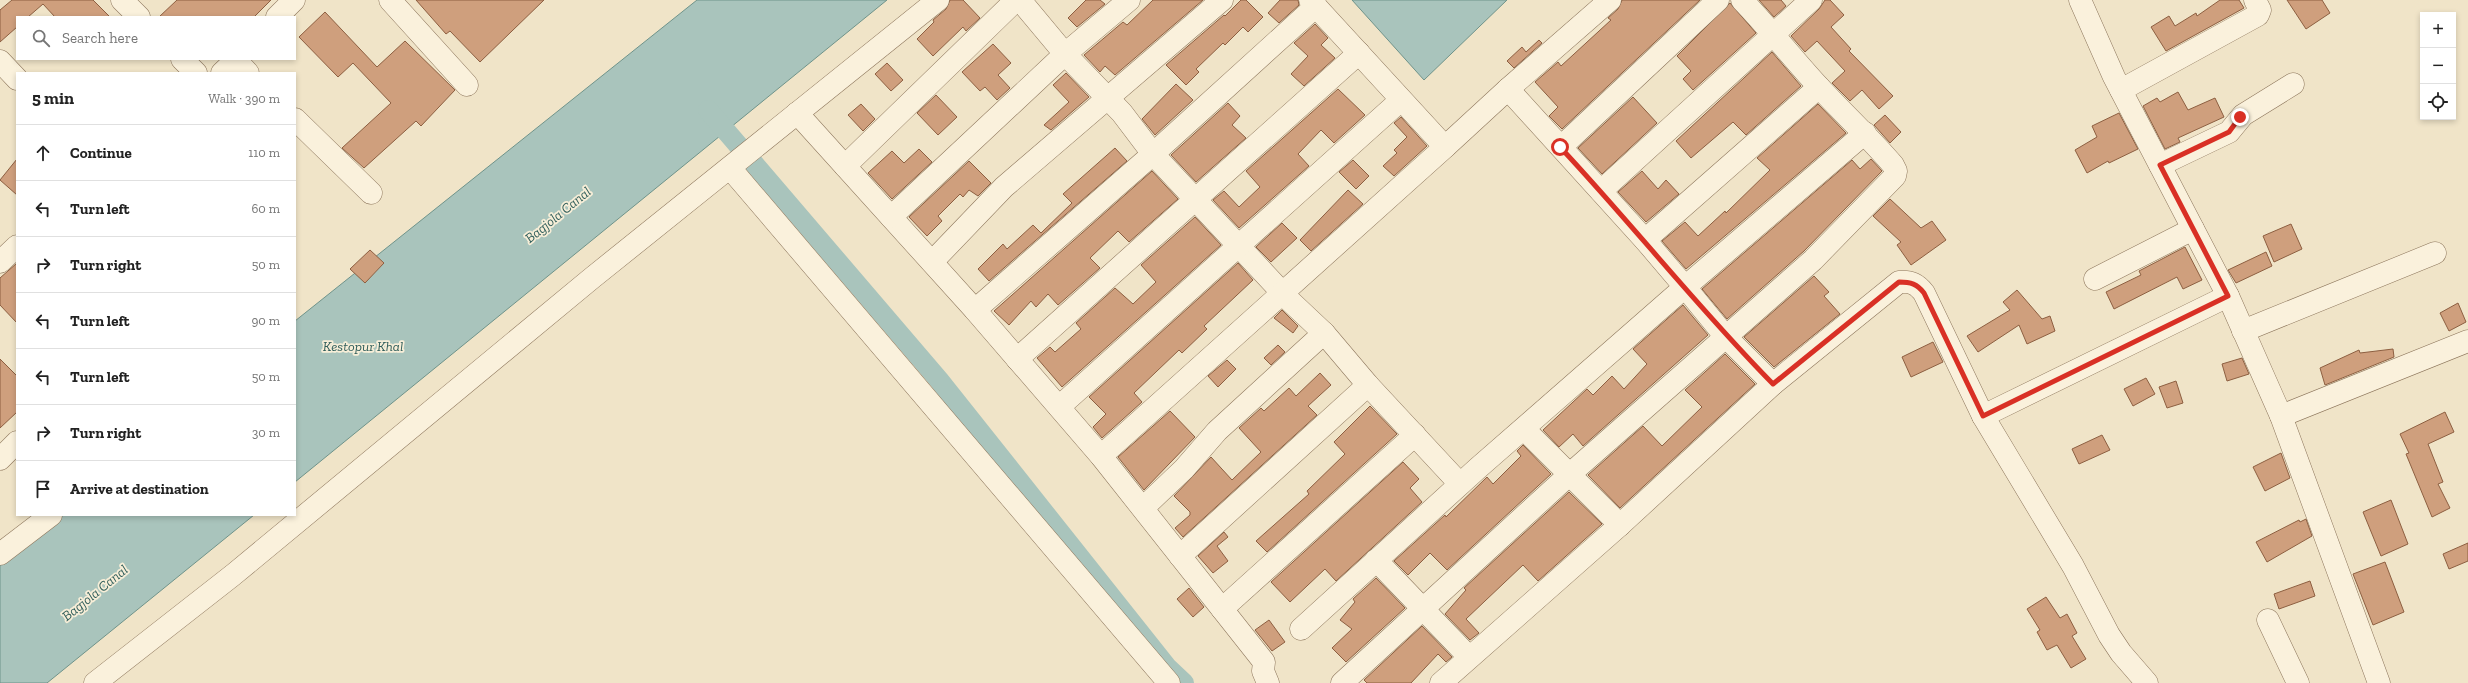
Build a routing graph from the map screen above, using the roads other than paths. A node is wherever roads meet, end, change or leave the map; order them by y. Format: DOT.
graph roads {
  1 [pos="122,0"];
  2 [pos="390,0"];
  3 [pos="938,0"];
  4 [pos="1016,0"];
  5 [pos="1020,0"];
  6 [pos="1129,0"];
  7 [pos="1222,0"];
  8 [pos="1610,0"];
  9 [pos="1718,0"];
  10 [pos="1742,0"];
  11 [pos="1811,0"];
  12 [pos="2080,0"];
  13 [pos="2255,0"];
  14 [pos="1313,3"];
  15 [pos="138,16"];
  16 [pos="1775,34"];
  17 [pos="1359,53"];
  18 [pos="1066,54"];
  19 [pos="183,60"];
  20 [pos="0,61"];
  21 [pos="195,72"];
  22 [pos="16,78"];
  23 [pos="2293,84"];
  24 [pos="467,85"];
  25 [pos="1819,87"];
  26 [pos="1508,89"];
  27 [pos="2121,90"];
  28 [pos="1106,98"];
  29 [pos="1401,100"];
  30 [pos="797,113"];
  31 [pos="296,120"];
  32 [pos="1865,133"];
  33 [pos="1445,147"];
  34 [pos="1560,147"];
  35 [pos="1153,154"];
  36 [pos="735,164"];
  37 [pos="2160,165"];
  38 [pos="845,166"];
  39 [pos="1601,190"];
  40 [pos="371,193"];
  41 [pos="1196,201"];
  42 [pos="892,217"];
  43 [pos="2193,229"];
  44 [pos="1645,240"];
  45 [pos="1239,246"];
  46 [pos="16,247"];
  47 [pos="2435,253"];
  48 [pos="0,262"];
  49 [pos="932,262"];
  50 [pos="2095,279"];
  51 [pos="1685,288"];
  52 [pos="1282,292"];
  53 [pos="2228,296"];
  54 [pos="975,310"];
  55 [pos="2243,331"];
  56 [pos="1324,333"];
  57 [pos="1725,336"];
  58 [pos="2468,341"];
  59 [pos="1017,359"];
  60 [pos="1773,384"];
  61 [pos="1368,385"];
  62 [pos="1060,408"];
  63 [pos="1983,416"];
  64 [pos="2281,416"];
  65 [pos="1524,429"];
  66 [pos="1415,435"];
  67 [pos="16,443"];
  68 [pos="1101,456"];
  69 [pos="0,459"];
  70 [pos="1570,474"];
  71 [pos="1460,484"];
  72 [pos="1143,508"];
  73 [pos="50,516"];
  74 [pos="1620,526"];
  75 [pos="0,554"];
  76 [pos="1180,556"];
  77 [pos="1376,560"];
  78 [pos="1222,609"];
  79 [pos="1423,610"];
  80 [pos="2268,620"];
  81 [pos="1301,629"];
  82 [pos="1470,657"];
  83 [pos="95,683"];
  84 [pos="1169,683"];
  85 [pos="1268,683"];
  86 [pos="1342,683"];
  87 [pos="1441,683"];
  88 [pos="2146,683"];
  89 [pos="2298,683"];
  90 [pos="2379,683"];
  1 -- 15 [label="street"];
  2 -- 24 [label="street"];
  3 -- 30 [label="street"];
  4 -- 38 [label="street"];
  5 -- 18 [label="street"];
  6 -- 18 [label="street"];
  7 -- 28 [label="street"];
  8 -- 26 [label="street"];
  9 -- 34 [label="street"];
  10 -- 16 [label="street"];
  11 -- 16 [label="street"];
  12 -- 27 [label="street"];
  13 -- 27 [label="street"];
  14 -- 17 [label="street"];
  14 -- 35 [label="street"];
  16 -- 25 [label="street"];
  16 -- 39 [label="street"];
  17 -- 29 [label="street"];
  17 -- 41 [label="street"];
  18 -- 28 [label="street"];
  18 -- 42 [label="street"];
  19 -- 21 [label="street"];
  20 -- 22 [label="street"];
  23 -- 37 [label="street"];
  25 -- 32 [label="street"];
  25 -- 44 [label="street"];
  26 -- 33 [label="street"];
  26 -- 34 [label="street"];
  27 -- 37 [label="street"];
  28 -- 35 [label="street"];
  28 -- 49 [label="street"];
  29 -- 33 [label="street"];
  29 -- 45 [label="street"];
  30 -- 36 [label="street"];
  30 -- 38 [label="street"];
  31 -- 40 [label="street"];
  32 -- 51 [label="street"];
  32 -- 57 [label="street"];
  33 -- 52 [label="street"];
  34 -- 39 [label="street"];
  35 -- 41 [label="street"];
  35 -- 54 [label="street"];
  36 -- 83 [label="street"];
  36 -- 84 [label="street"];
  37 -- 43 [label="street"];
  38 -- 42 [label="street"];
  39 -- 44 [label="street"];
  41 -- 45 [label="street"];
  41 -- 59 [label="street"];
  42 -- 49 [label="street"];
  43 -- 50 [label="street"];
  43 -- 53 [label="street"];
  44 -- 51 [label="street"];
  45 -- 52 [label="street"];
  45 -- 62 [label="street"];
  46 -- 48 [label="street"];
  47 -- 55 [label="street"];
  49 -- 54 [label="street"];
  51 -- 57 [label="street"];
  51 -- 65 [label="street"];
  52 -- 56 [label="street"];
  52 -- 68 [label="street"];
  53 -- 55 [label="street"];
  53 -- 63 [label="street"];
  54 -- 59 [label="street"];
  55 -- 64 [label="street"];
  56 -- 61 [label="street"];
  56 -- 72 [label="street"];
  57 -- 60 [label="street"];
  57 -- 70 [label="street"];
  58 -- 64 [label="street"];
  59 -- 62 [label="street"];
  60 -- 63 [label="street"];
  60 -- 74 [label="street"];
  61 -- 66 [label="street"];
  61 -- 76 [label="street"];
  62 -- 68 [label="street"];
  63 -- 88 [label="street"];
  64 -- 90 [label="street"];
  65 -- 70 [label="street"];
  65 -- 71 [label="street"];
  66 -- 71 [label="street"];
  66 -- 78 [label="street"];
  67 -- 69 [label="street"];
  68 -- 72 [label="street"];
  70 -- 74 [label="street"];
  70 -- 79 [label="street"];
  71 -- 77 [label="street"];
  72 -- 76 [label="street"];
  73 -- 75 [label="street"];
  74 -- 82 [label="street"];
  76 -- 78 [label="street"];
  77 -- 79 [label="street"];
  77 -- 81 [label="street"];
  78 -- 85 [label="street"];
  79 -- 82 [label="street"];
  79 -- 86 [label="street"];
  80 -- 89 [label="street"];
  82 -- 87 [label="street"];
}
